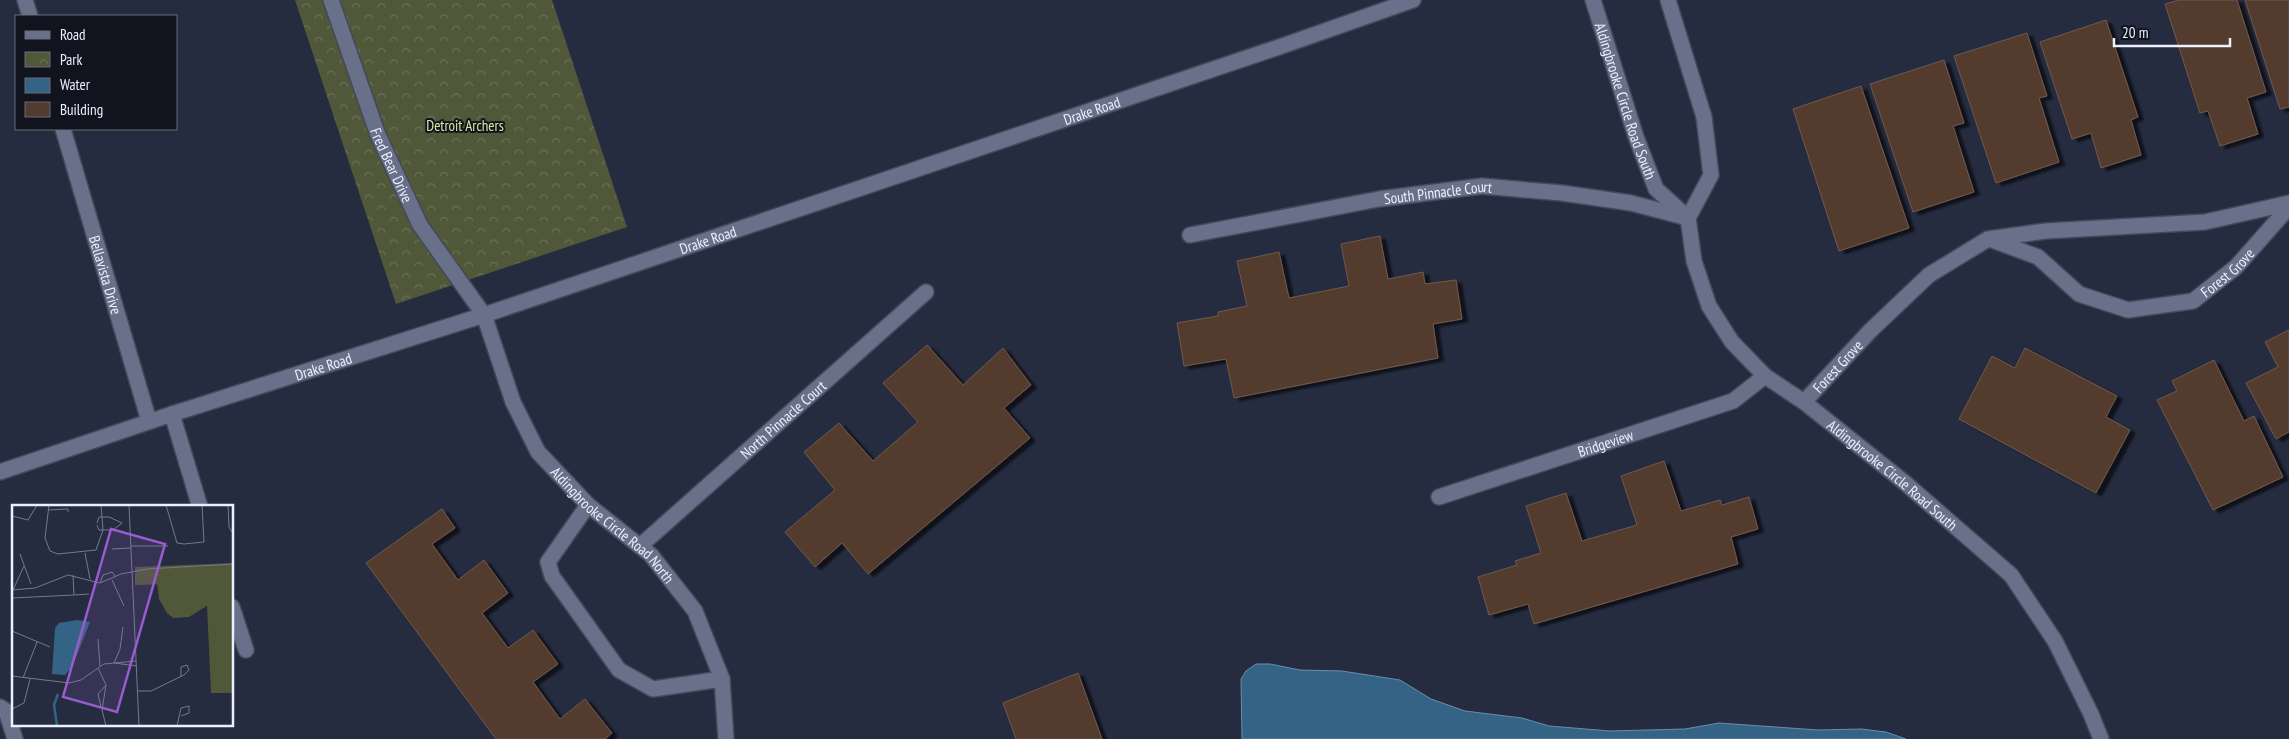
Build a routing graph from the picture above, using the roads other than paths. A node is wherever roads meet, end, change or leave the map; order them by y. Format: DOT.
graph roads {
  1 [pos="26,0"];
  2 [pos="331,0"];
  3 [pos="1413,0"];
  4 [pos="1593,0"];
  5 [pos="1668,0"];
  6 [pos="30,15"];
  7 [pos="63,130"];
  8 [pos="2289,203"];
  9 [pos="2289,207"];
  10 [pos="1688,218"];
  11 [pos="1190,235"];
  12 [pos="1988,239"];
  13 [pos="926,292"];
  14 [pos="484,315"];
  15 [pos="1765,376"];
  16 [pos="1804,402"];
  17 [pos="172,414"];
  18 [pos="149,421"];
  19 [pos="0,472"];
  20 [pos="1440,497"];
  21 [pos="200,505"];
  22 [pos="588,505"];
  23 [pos="640,546"];
  24 [pos="234,614"];
  25 [pos="246,650"];
  26 [pos="722,680"];
  27 [pos="0,707"];
  28 [pos="15,739"];
  29 [pos="726,739"];
  30 [pos="2101,739"];
  1 -- 6 [label="street"];
  2 -- 14 [label="street, Fred Bear Drive"];
  3 -- 14 [label="street, Drake Road"];
  4 -- 10 [label="street, Aldingbrooke Circle Road South"];
  5 -- 10 [label="street"];
  7 -- 18 [label="street, Bellavista Drive"];
  8 -- 12 [label="street, Forest Grove"];
  9 -- 12 [label="street, Forest Grove"];
  10 -- 11 [label="street, South Pinnacle Court"];
  10 -- 15 [label="street, Aldingbrooke Circle Road South"];
  12 -- 16 [label="street, Forest Grove"];
  13 -- 23 [label="street, North Pinnacle Court"];
  14 -- 17 [label="street, Drake Road"];
  14 -- 22 [label="street, Aldingbrooke Circle Road North"];
  15 -- 16 [label="street, Aldingbrooke Circle Road South"];
  15 -- 20 [label="street, Bridgeview"];
  16 -- 30 [label="street, Aldingbrooke Circle Road South"];
  17 -- 18 [label="street, Drake Road"];
  17 -- 21 [label="street"];
  18 -- 19 [label="street, Drake Road"];
  22 -- 23 [label="street, Aldingbrooke Circle Road North"];
  22 -- 26 [label="street"];
  23 -- 26 [label="street, Aldingbrooke Circle Road North"];
  24 -- 25 [label="street"];
  26 -- 29 [label="street, Aldingbrooke Circle Road North"];
  27 -- 28 [label="street"];
}
